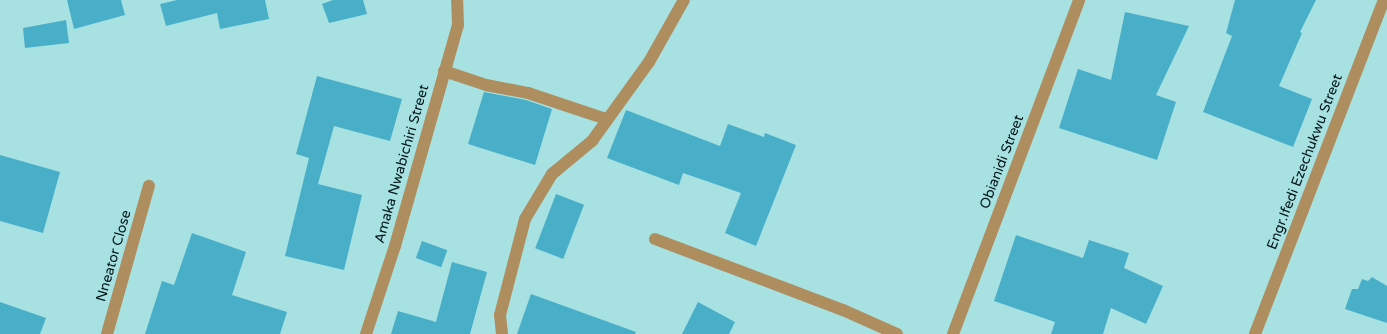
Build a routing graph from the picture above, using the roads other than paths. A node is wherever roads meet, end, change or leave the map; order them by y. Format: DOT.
graph roads {
  1 [pos="458,0"];
  2 [pos="684,0"];
  3 [pos="1079,0"];
  4 [pos="1384,0"];
  5 [pos="444,71"];
  6 [pos="606,119"];
  7 [pos="149,186"];
  8 [pos="655,239"];
  9 [pos="107,334"];
  10 [pos="366,334"];
  11 [pos="502,334"];
  12 [pos="897,334"];
  13 [pos="953,334"];
  14 [pos="1255,334"];
  1 -- 5 [label="street, Amaka Nwabichiri Street"];
  2 -- 6 [label="street"];
  3 -- 13 [label="street, Obianidi Street"];
  4 -- 14 [label="street, Engr.Ifedi Ezechukwu Street"];
  5 -- 6 [label="street"];
  5 -- 10 [label="street, Amaka Nwabichiri Street"];
  6 -- 11 [label="street"];
  7 -- 9 [label="street, Nneator Close"];
  8 -- 12 [label="street"];
}
